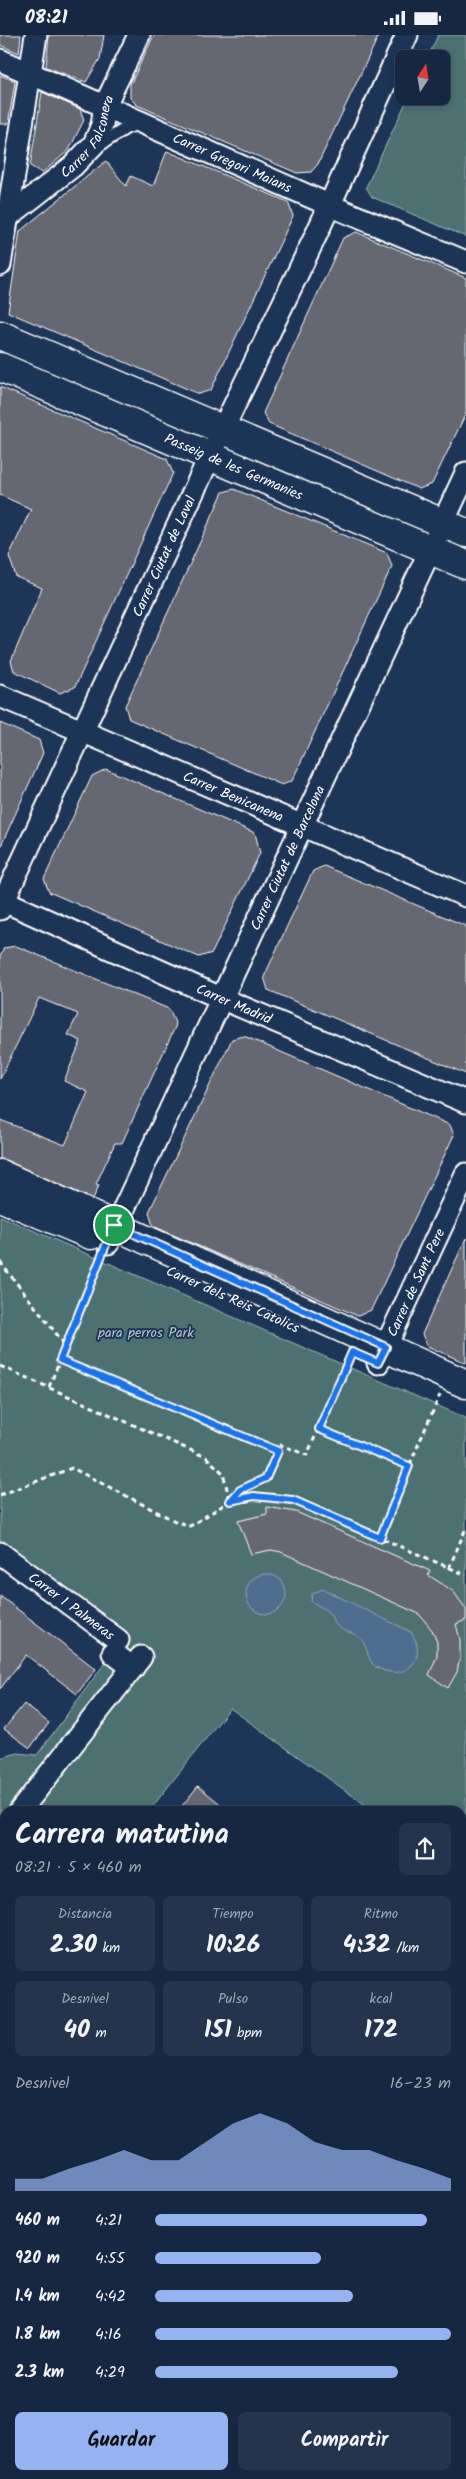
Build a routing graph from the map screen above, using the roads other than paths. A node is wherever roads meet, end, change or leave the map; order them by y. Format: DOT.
graph roads {
  1 [pos="36,35"];
  2 [pos="139,35"];
  3 [pos="407,35"];
  4 [pos="0,60"];
  5 [pos="31,74"];
  6 [pos="105,105"];
  7 [pos="143,123"];
  8 [pos="86,154"];
  9 [pos="330,205"];
  10 [pos="9,217"];
  11 [pos="466,262"];
  12 [pos="0,265"];
  13 [pos="0,335"];
  14 [pos="0,367"];
  15 [pos="223,430"];
  16 [pos="210,456"];
  17 [pos="466,473"];
  18 [pos="455,528"];
  19 [pos="431,550"];
  20 [pos="466,565"];
  21 [pos="0,696"];
  22 [pos="83,731"];
  23 [pos="302,826"];
  24 [pos="466,896"];
  25 [pos="2,905"];
  26 [pos="223,999"];
  27 [pos="466,1103"];
  28 [pos="0,1174"];
  29 [pos="466,1174"];
  30 [pos="0,1197"];
  31 [pos="111,1234"];
  32 [pos="382,1355"];
  33 [pos="458,1391"];
  34 [pos="0,1553"];
  35 [pos="24,1806"];
  1 -- 5 [label="street"];
  2 -- 6 [label="street, Carrer Falconera"];
  3 -- 9 [label="street, Carrer Ciutat de Laval"];
  4 -- 5 [label="street, Carrer Gregori Maians"];
  5 -- 6 [label="street, Carrer Gregori Maians"];
  5 -- 10 [label="street"];
  6 -- 7 [label="street, Carrer Gregori Maians"];
  6 -- 8 [label="street, Carrer Falconera"];
  7 -- 8 [label="lane"];
  7 -- 9 [label="street, Carrer Gregori Maians"];
  8 -- 10 [label="street, Carrer Falconera"];
  9 -- 11 [label="street, Carrer Gregori Maians"];
  9 -- 15 [label="street, Carrer Ciutat de Laval"];
  10 -- 12 [label="street"];
  13 -- 15 [label="street"];
  14 -- 16 [label="street, Passeig de les Germanies"];
  15 -- 16 [label="street, Carrer Ciutat de Laval"];
  15 -- 18 [label="street"];
  16 -- 19 [label="street, Passeig de les Germanies"];
  16 -- 22 [label="street, Carrer Ciutat de Laval"];
  17 -- 18 [label="street, Carrer Ciutat de Barcelona"];
  18 -- 19 [label="street, Carrer Ciutat de Barcelona"];
  19 -- 20 [label="street, Passeig de les Germanies"];
  19 -- 23 [label="street, Carrer Ciutat de Barcelona"];
  21 -- 22 [label="street, Carrer Benicanena"];
  22 -- 23 [label="street, Carrer Benicanena"];
  22 -- 25 [label="street, Carrer Ciutat de Laval"];
  23 -- 24 [label="street, Carrer Benicanena"];
  23 -- 26 [label="street, Carrer Ciutat de Barcelona"];
  25 -- 26 [label="street, Carrer Madrid"];
  26 -- 27 [label="street, Carrer Madrid"];
  26 -- 31 [label="street, Carrer Ciutat de Barcelona"];
  28 -- 31 [label="street, Carrer dels Reis Catolics"];
  29 -- 32 [label="street, Carrer de Sant Pere"];
  30 -- 31 [label="street, Carrer dels Reis Catolics"];
  31 -- 32 [label="street, Carrer dels Reis Catolics"];
  31 -- 32 [label="street, Carrer dels Reis Catolics"];
  32 -- 33 [label="street, Carrer dels Reis Catolics"];
  34 -- 35 [label="street, Carrer 1 Palmeras"];
}
